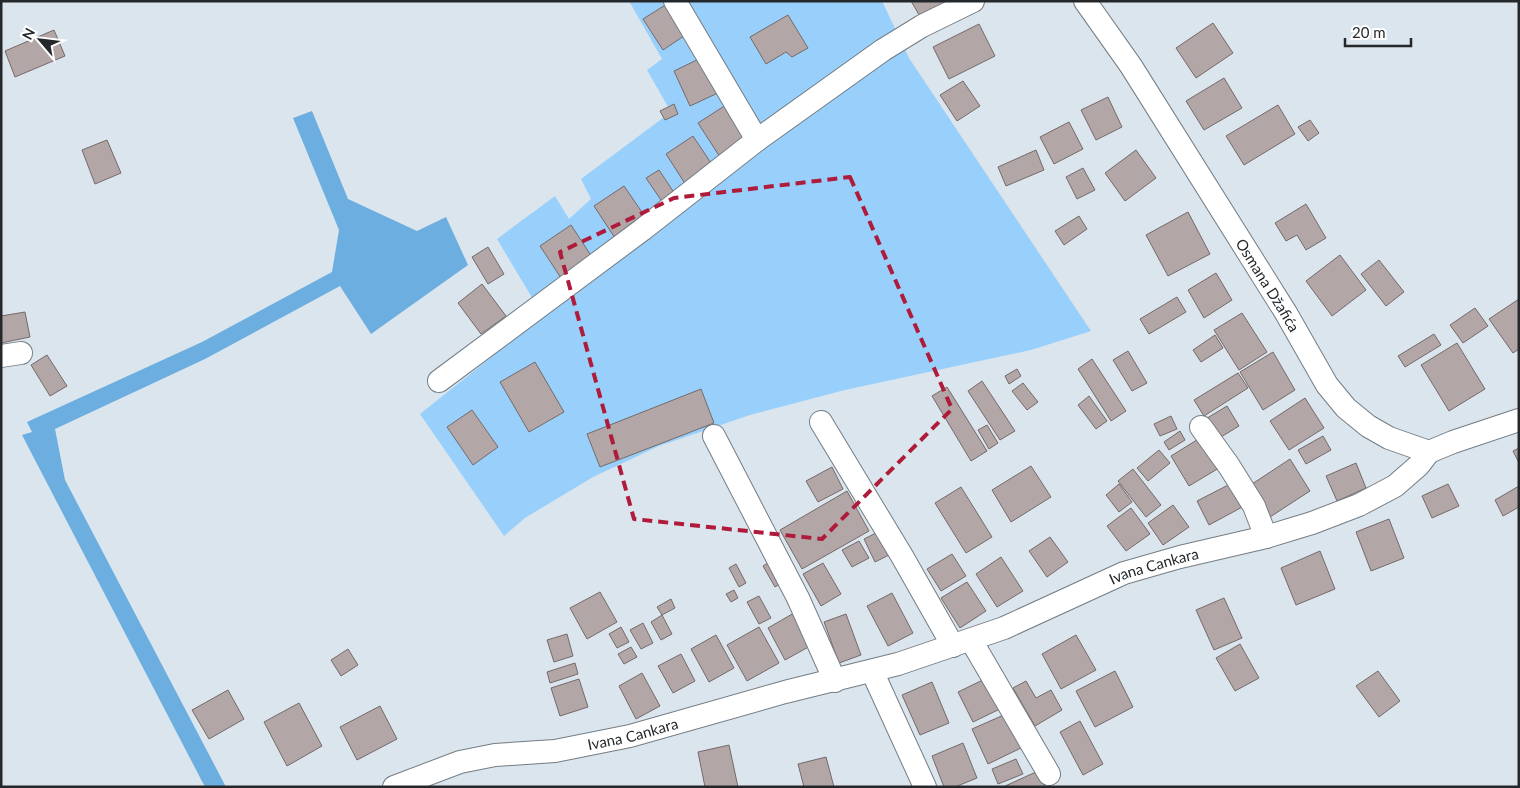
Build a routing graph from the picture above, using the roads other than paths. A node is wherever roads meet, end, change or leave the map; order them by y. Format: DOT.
graph roads {
  1 [pos="675,1"];
  2 [pos="973,1"];
  3 [pos="1085,1"];
  4 [pos="757,140"];
  5 [pos="439,381"];
  6 [pos="1519,420"];
  7 [pos="821,422"];
  8 [pos="1202,428"];
  9 [pos="714,436"];
  10 [pos="1428,452"];
  11 [pos="1266,537"];
  12 [pos="962,643"];
  13 [pos="872,671"];
  14 [pos="835,681"];
  15 [pos="1049,774"];
  16 [pos="394,787"];
  17 [pos="925,787"];
  1 -- 4 [label="street"];
  2 -- 4 [label="street"];
  3 -- 10 [label="street, Osmana Džafića"];
  4 -- 5 [label="street"];
  6 -- 10 [label="street"];
  7 -- 12 [label="street"];
  8 -- 11 [label="street"];
  9 -- 14 [label="street"];
  10 -- 11 [label="street, Ivana Cankara"];
  11 -- 12 [label="street, Ivana Cankara"];
  12 -- 13 [label="street, Ivana Cankara"];
  12 -- 15 [label="street"];
  13 -- 14 [label="street, Ivana Cankara"];
  13 -- 17 [label="street"];
  14 -- 16 [label="street, Ivana Cankara"];
}
